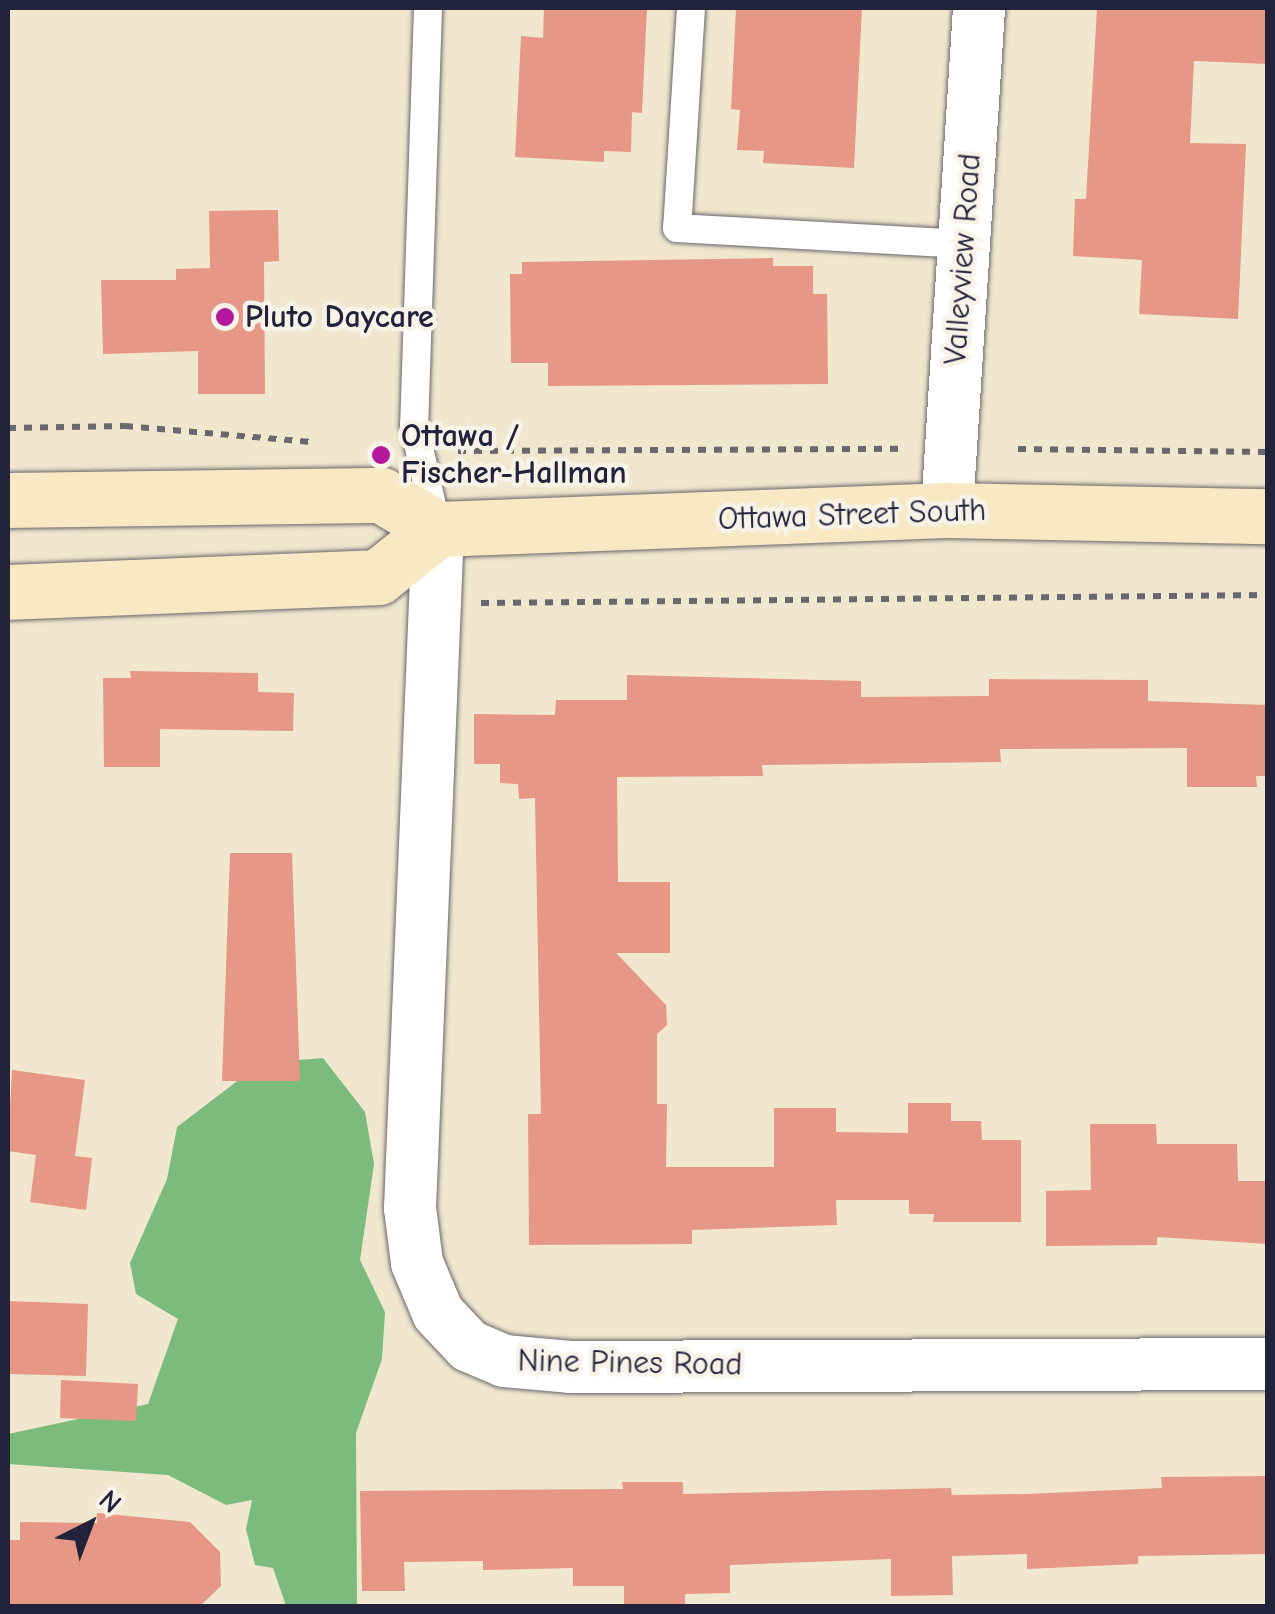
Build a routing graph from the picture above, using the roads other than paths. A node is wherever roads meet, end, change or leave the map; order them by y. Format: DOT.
graph roads {
  1 [pos="428,8"];
  2 [pos="691,8"];
  3 [pos="978,8"];
  4 [pos="964,244"];
  5 [pos="8,500"];
  6 [pos="947,510"];
  7 [pos="1268,516"];
  8 [pos="438,529"];
  9 [pos="8,592"];
  10 [pos="1268,1364"];
  1 -- 8 [label="lane"];
  2 -- 4 [label="lane"];
  3 -- 4 [label="street, Valleyview Road"];
  4 -- 6 [label="street, Valleyview Road"];
  5 -- 8 [label="main road"];
  6 -- 7 [label="main road, Ottawa Street South"];
  6 -- 8 [label="main road, Ottawa Street South"];
  8 -- 9 [label="main road"];
  8 -- 10 [label="street, Nine Pines Road"];
}
